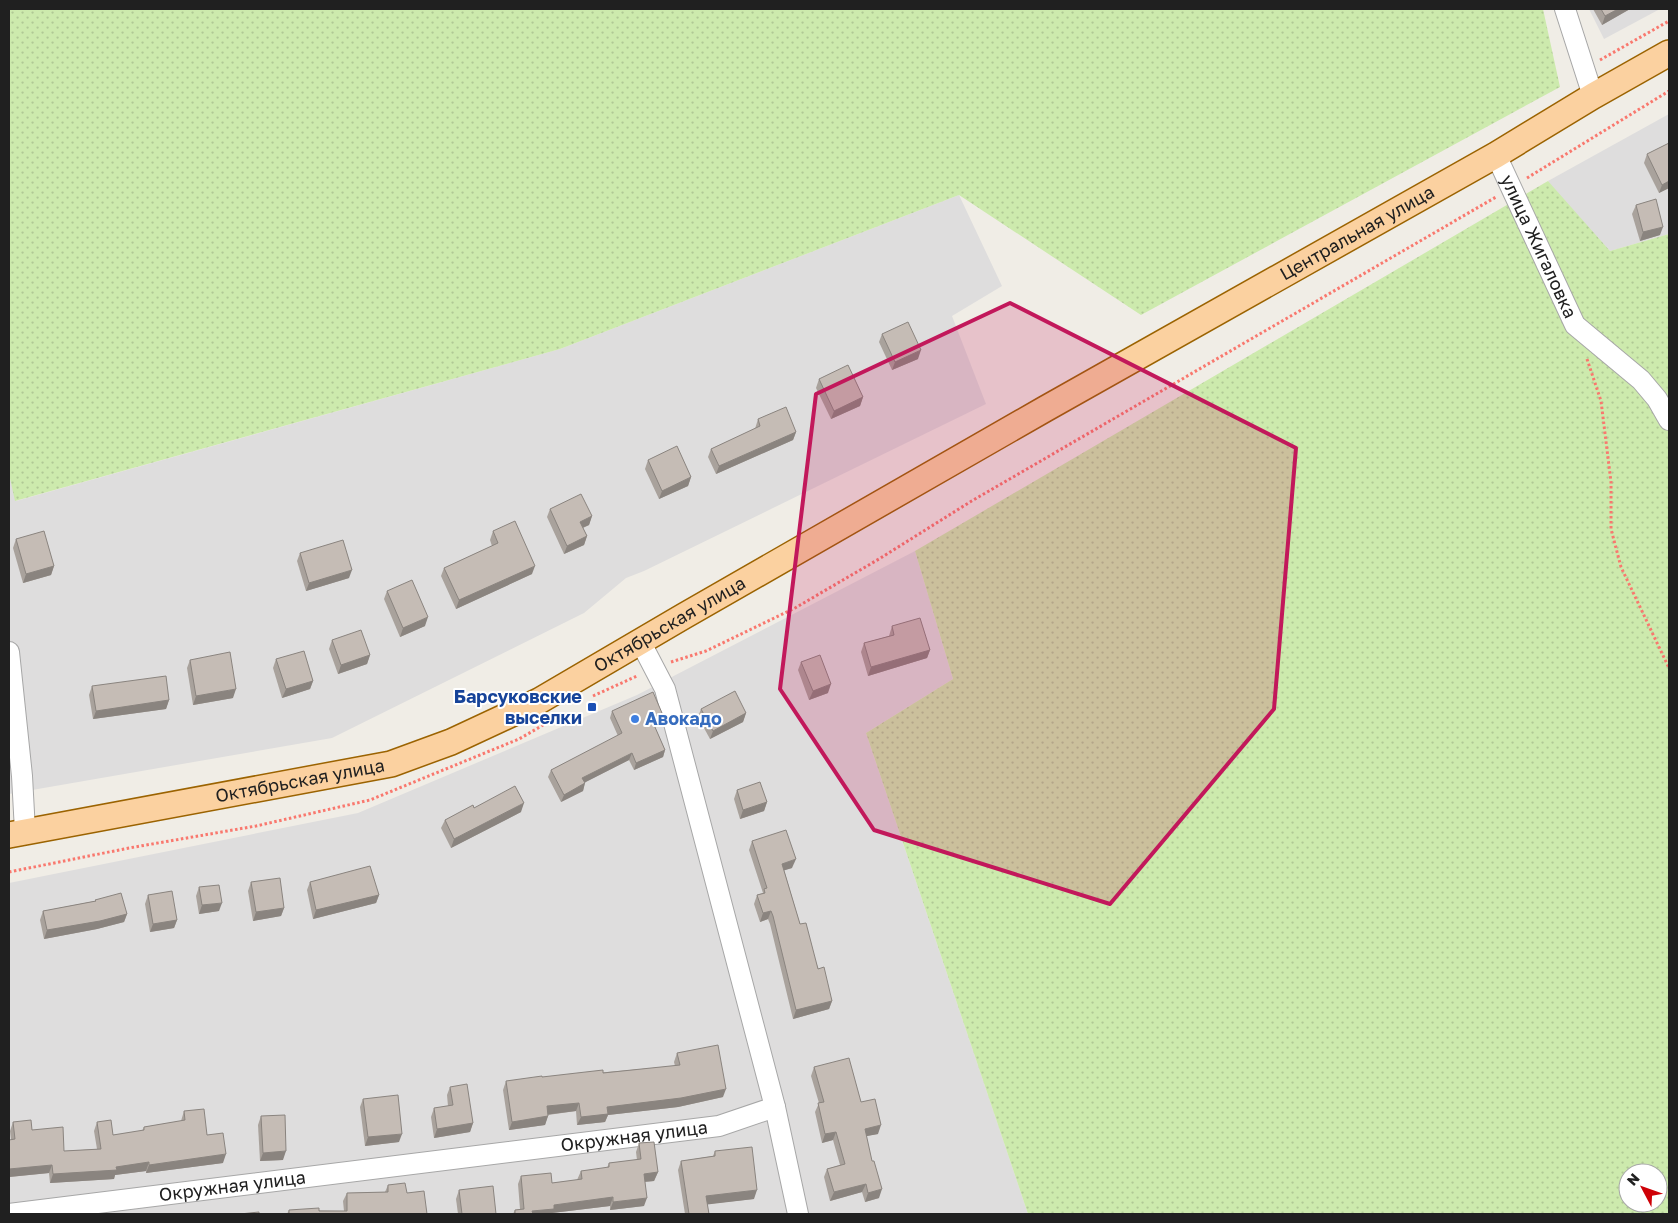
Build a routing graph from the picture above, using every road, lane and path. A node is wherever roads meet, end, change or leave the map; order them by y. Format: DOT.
graph roads {
  1 [pos="1564,9"];
  2 [pos="1669,21"];
  3 [pos="1669,53"];
  4 [pos="1583,69"];
  5 [pos="1669,91"];
  6 [pos="1593,96"];
  7 [pos="1496,155"];
  8 [pos="1512,187"];
  9 [pos="1586,358"];
  10 [pos="1045,409"];
  11 [pos="1669,420"];
  12 [pos="640,641"];
  13 [pos="9,652"];
  14 [pos="654,667"];
  15 [pos="1669,668"];
  16 [pos="17,833"];
  17 [pos="775,1107"];
  18 [pos="9,1214"];
  19 [pos="798,1214"];
  1 -- 4 [label="street"];
  2 -- 4 [label="path"];
  3 -- 6 [label="main road, Центральная улица"];
  4 -- 6 [label="street"];
  5 -- 8 [label="path"];
  6 -- 7 [label="main road, Центральная улица"];
  7 -- 8 [label="street, улица Жигаловка"];
  7 -- 10 [label="main road, Центральная улица"];
  8 -- 11 [label="street, улица Жигаловка"];
  8 -- 14 [label="path"];
  9 -- 15 [label="path"];
  10 -- 12 [label="main road, Октябрьская улица"];
  12 -- 14 [label="street"];
  12 -- 16 [label="main road, Октябрьская улица"];
  13 -- 16 [label="street"];
  14 -- 17 [label="street"];
  17 -- 18 [label="street, Окружная улица"];
  17 -- 19 [label="street"];
}
